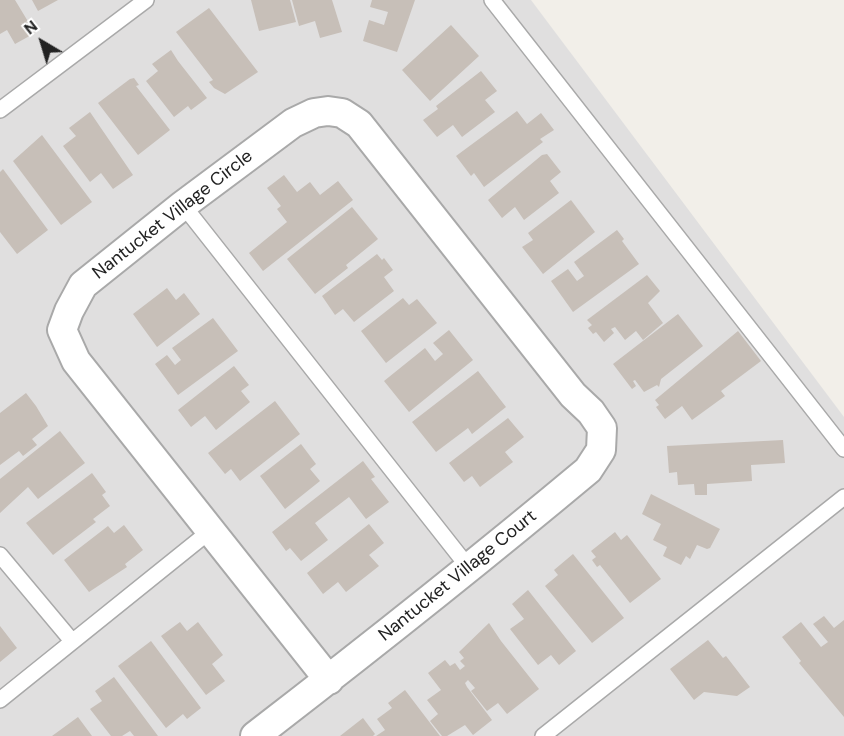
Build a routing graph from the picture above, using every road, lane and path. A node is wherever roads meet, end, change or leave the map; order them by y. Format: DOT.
graph roads {
  1 [pos="146,0"];
  2 [pos="492,0"];
  3 [pos="0,110"];
  4 [pos="183,205"];
  5 [pos="573,396"];
  6 [pos="844,448"];
  7 [pos="844,497"];
  8 [pos="210,531"];
  9 [pos="0,555"];
  10 [pos="469,568"];
  11 [pos="72,642"];
  12 [pos="328,680"];
  13 [pos="0,700"];
  14 [pos="255,736"];
  15 [pos="543,736"];
  1 -- 3 [label="lane"];
  2 -- 6 [label="lane"];
  4 -- 5 [label="street, Nantucket Village Circle"];
  4 -- 8 [label="street, Nantucket Village Circle"];
  4 -- 10 [label="lane"];
  5 -- 10 [label="street, Nantucket Village Court"];
  7 -- 15 [label="lane"];
  8 -- 11 [label="lane"];
  8 -- 12 [label="street, Nantucket Village Circle"];
  9 -- 11 [label="lane"];
  10 -- 12 [label="street, Nantucket Village Court"];
  11 -- 13 [label="lane"];
  12 -- 14 [label="street, Nantucket Village Court"];
}
